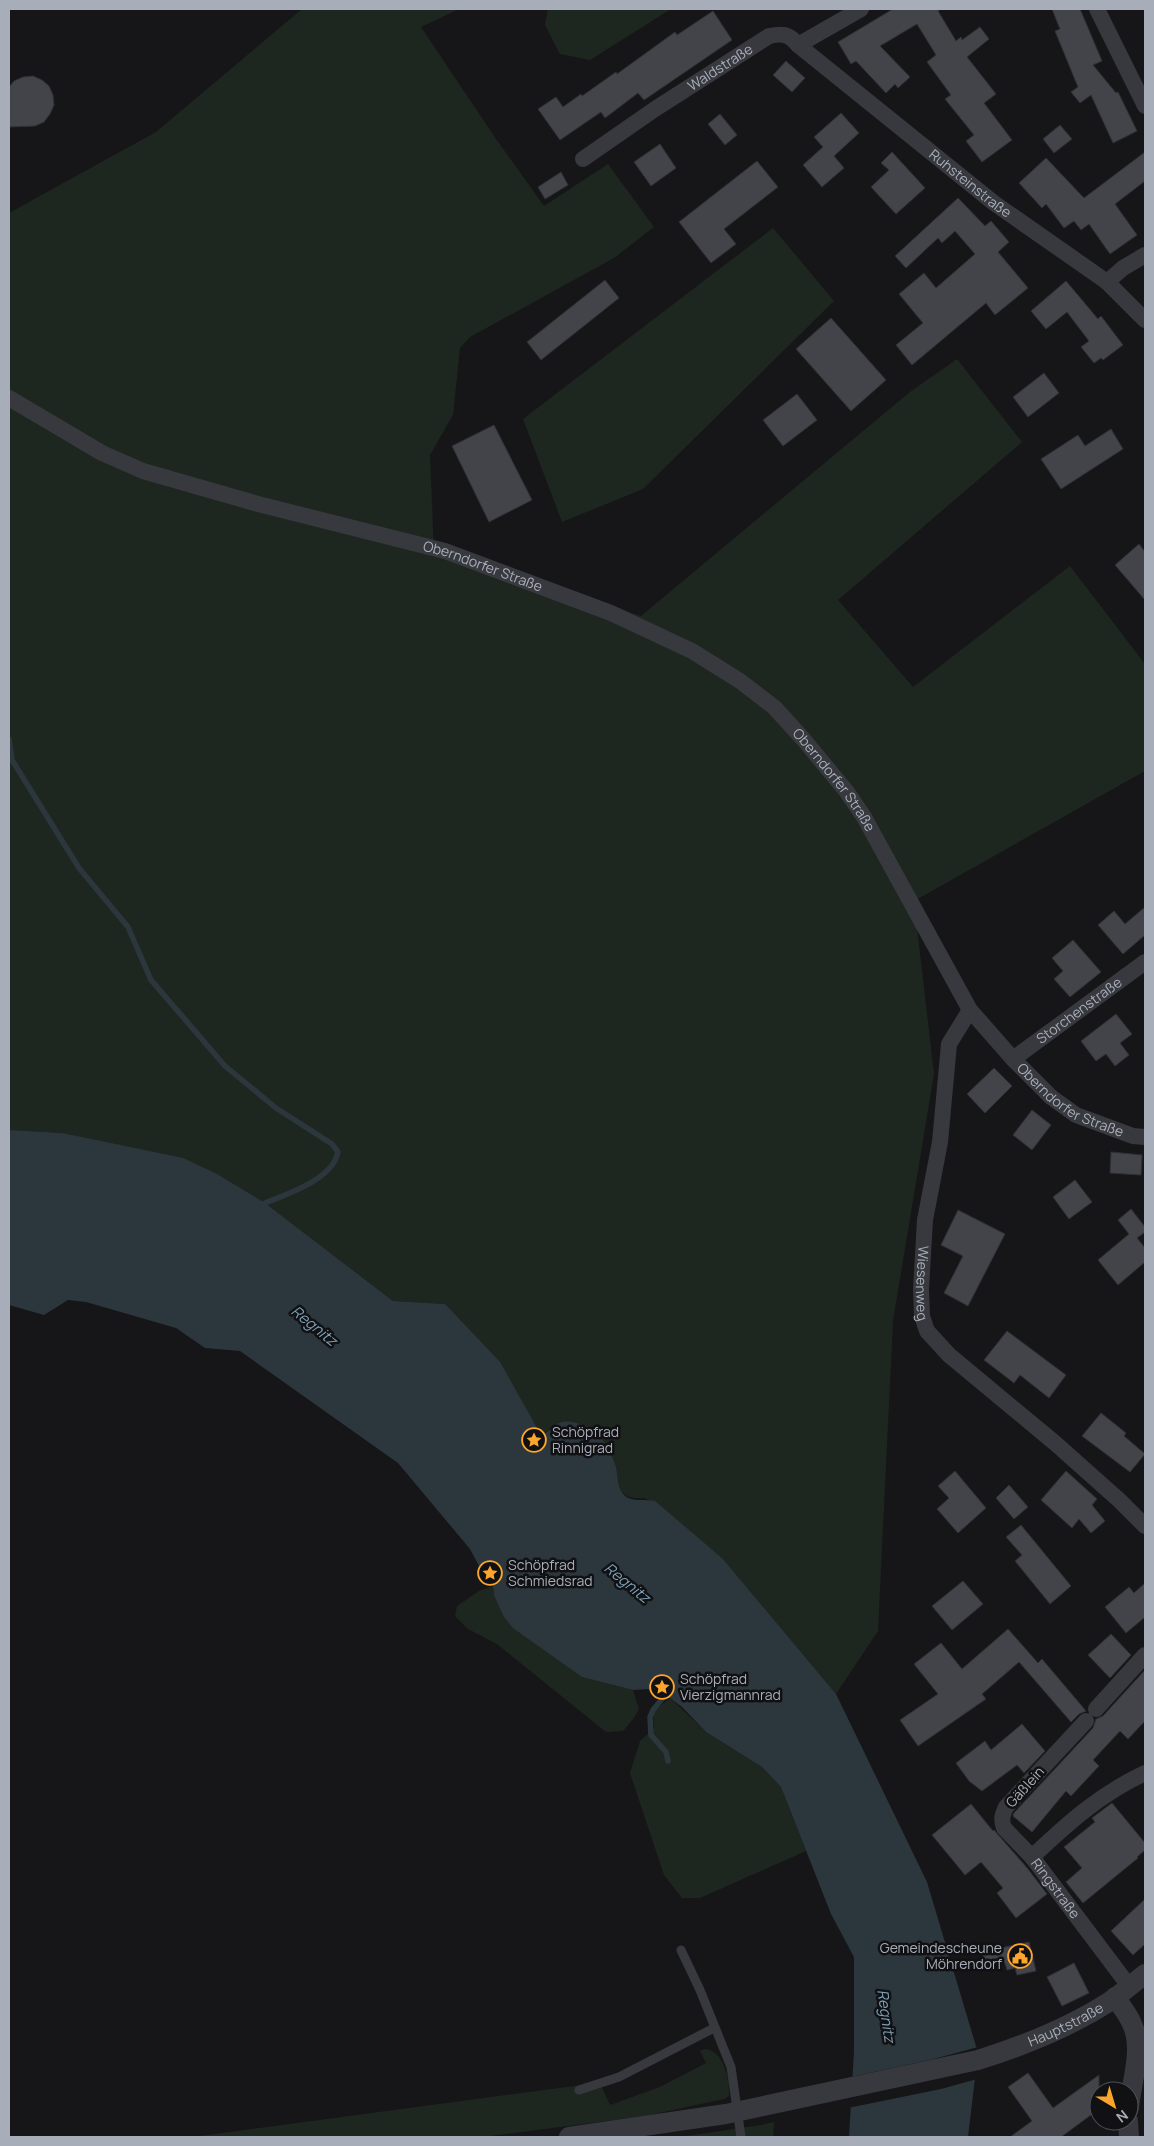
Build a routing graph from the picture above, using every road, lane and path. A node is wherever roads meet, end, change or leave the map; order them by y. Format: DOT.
graph roads {
  1 [pos="861,9"];
  2 [pos="1097,9"];
  3 [pos="798,45"];
  4 [pos="1145,106"];
  5 [pos="583,159"];
  6 [pos="1145,255"];
  7 [pos="1107,282"];
  8 [pos="1145,320"];
  9 [pos="9,398"];
  10 [pos="1145,962"];
  11 [pos="970,1010"];
  12 [pos="1013,1059"];
  13 [pos="1145,1137"];
  14 [pos="1145,1526"];
  15 [pos="1145,1655"];
  16 [pos="1145,1772"];
  17 [pos="1032,1857"];
  18 [pos="681,1950"];
  19 [pos="1145,1974"];
  20 [pos="1122,1992"];
  21 [pos="714,2028"];
  22 [pos="1133,2081"];
  23 [pos="579,2090"];
  24 [pos="738,2112"];
  25 [pos="569,2137"];
  26 [pos="741,2137"];
  1 -- 3 [label="street"];
  2 -- 4 [label="street"];
  3 -- 5 [label="street, Waldstraße"];
  3 -- 7 [label="street, Ruhsteinstraße"];
  6 -- 7 [label="street"];
  7 -- 8 [label="street, Ruhsteinstraße"];
  9 -- 11 [label="street, Oberndorfer Straße"];
  10 -- 12 [label="street, Storchenstraße"];
  11 -- 12 [label="street, Oberndorfer Straße"];
  11 -- 14 [label="street, Wiesenweg"];
  12 -- 13 [label="street, Oberndorfer Straße"];
  15 -- 17 [label="street, Gäßlein"];
  16 -- 17 [label="street, Ringstraße"];
  17 -- 20 [label="street, Ringstraße"];
  18 -- 21 [label="lane"];
  19 -- 20 [label="street, Hauptstraße"];
  20 -- 22 [label="street"];
  20 -- 24 [label="street, Hauptstraße"];
  21 -- 23 [label="lane"];
  21 -- 24 [label="lane"];
  24 -- 25 [label="street, Hauptstraße"];
  24 -- 26 [label="lane"];
}
